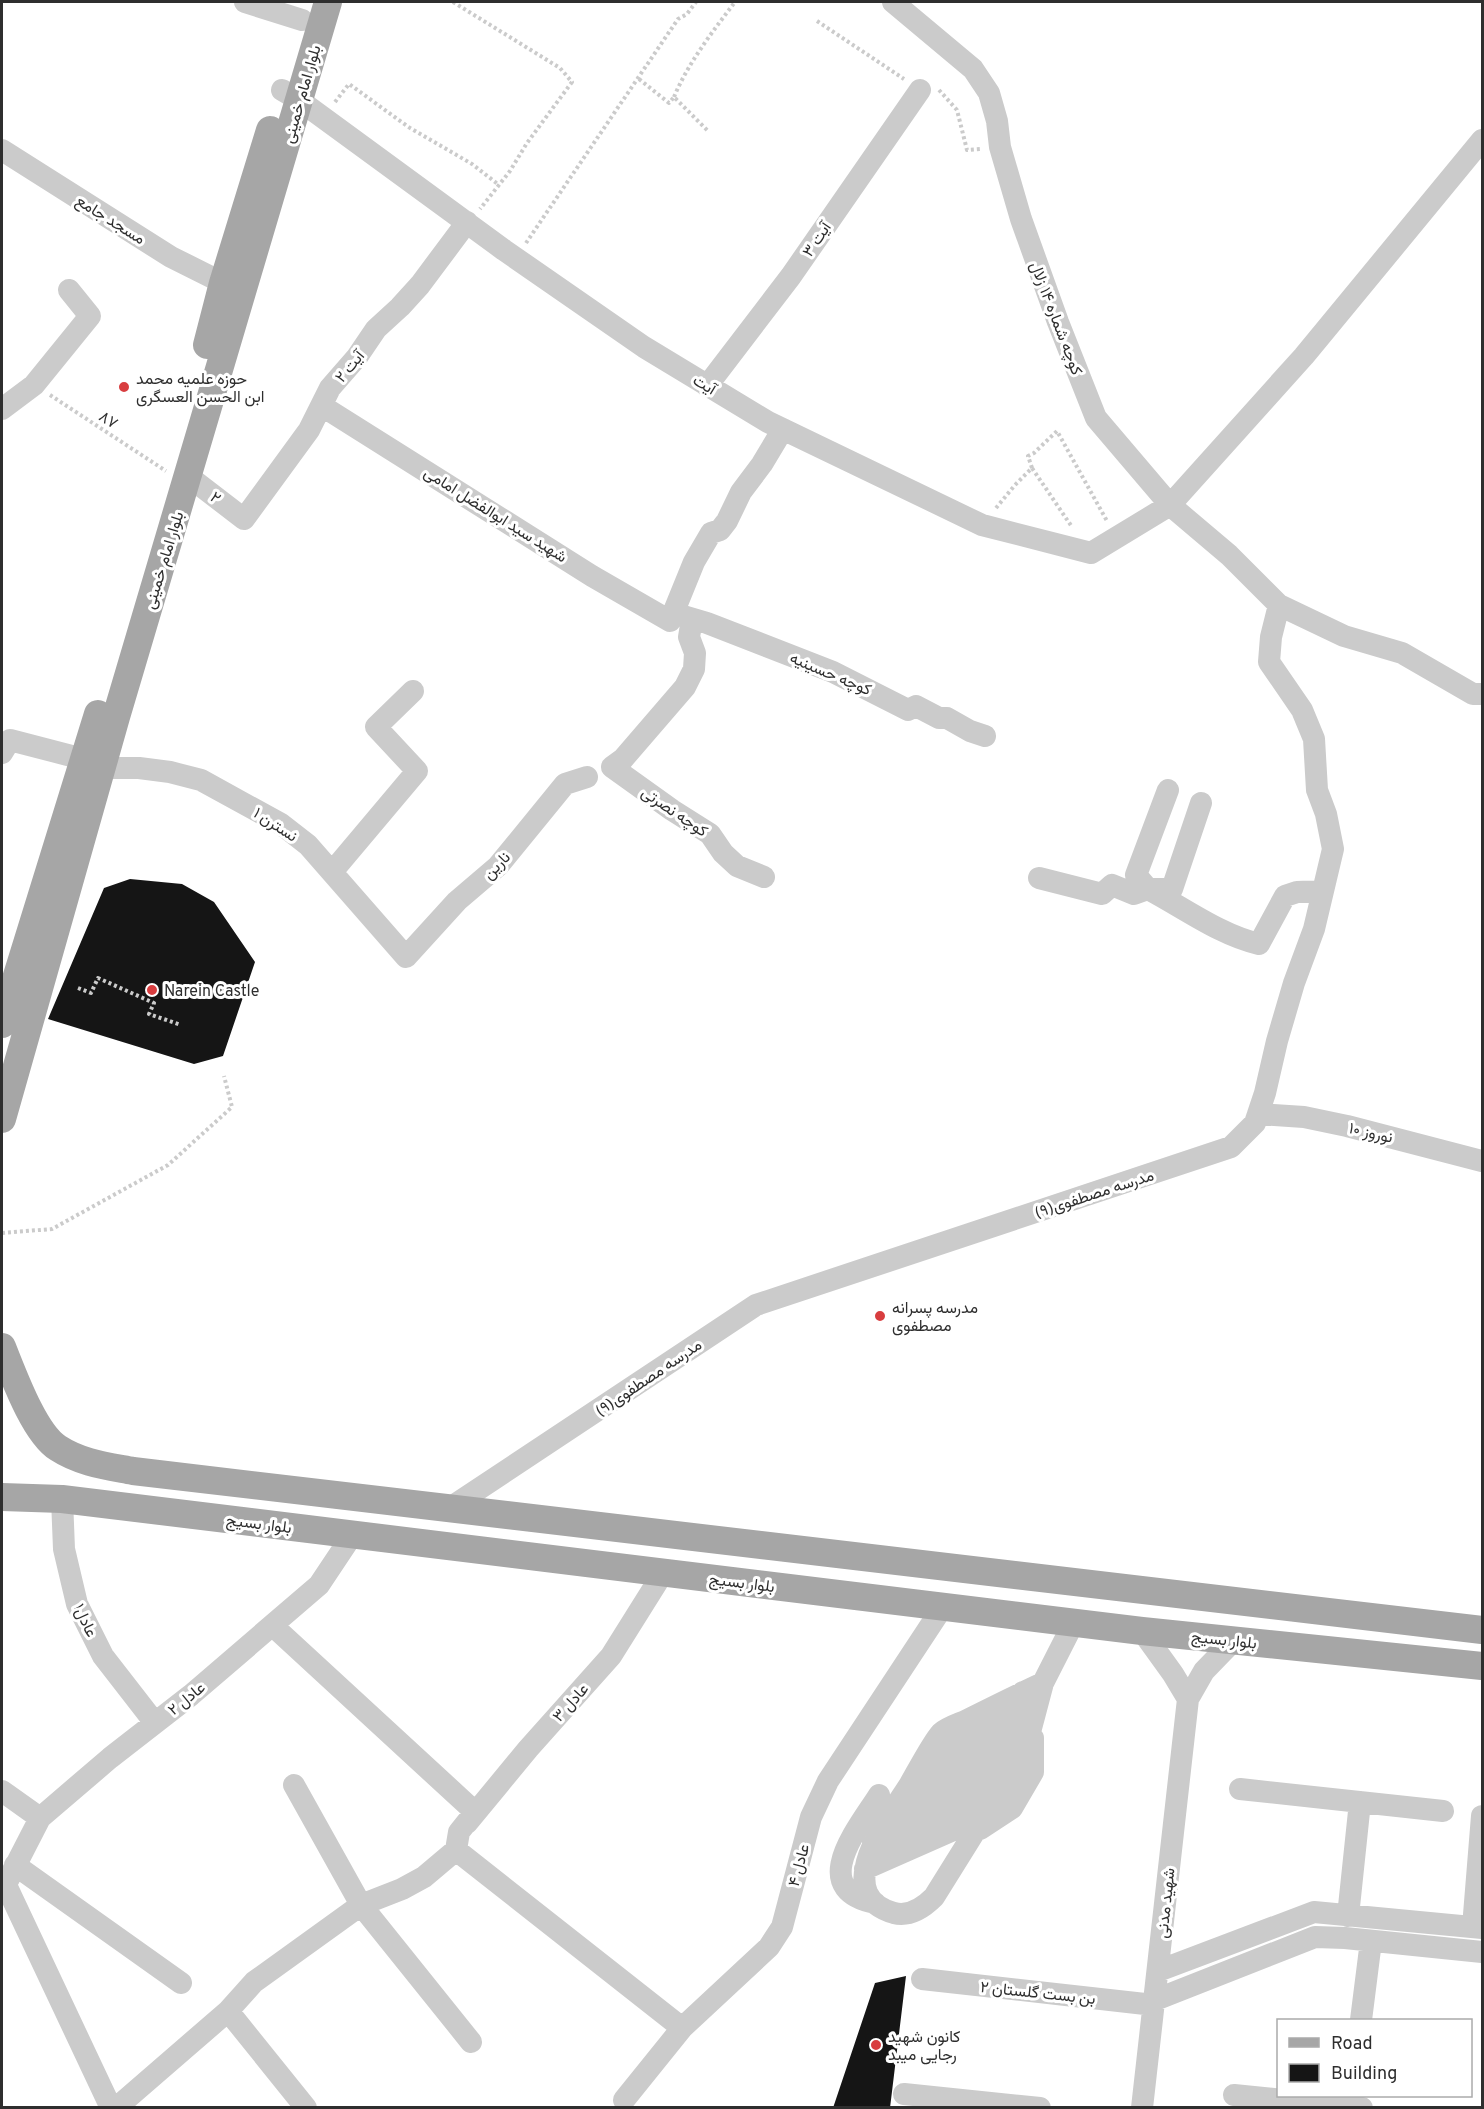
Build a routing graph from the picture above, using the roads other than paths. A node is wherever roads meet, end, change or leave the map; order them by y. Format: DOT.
graph roads {
  1 [pos="245,2"];
  2 [pos="328,2"];
  3 [pos="893,2"];
  4 [pos="305,11"];
  5 [pos="920,90"];
  6 [pos="291,95"];
  7 [pos="1482,140"];
  8 [pos="2,150"];
  9 [pos="467,222"];
  10 [pos="233,286"];
  11 [pos="69,290"];
  12 [pos="707,386"];
  13 [pos="322,406"];
  14 [pos="2,409"];
  15 [pos="783,429"];
  16 [pos="179,475"];
  17 [pos="1170,506"];
  18 [pos="244,519"];
  19 [pos="1279,605"];
  20 [pos="678,618"];
  21 [pos="413,691"];
  22 [pos="1482,694"];
  23 [pos="985,736"];
  24 [pos="2,753"];
  25 [pos="92,763"];
  26 [pos="587,777"];
  27 [pos="1168,790"];
  28 [pos="1201,803"];
  29 [pos="332,872"];
  30 [pos="764,877"];
  31 [pos="1039,878"];
  32 [pos="1148,889"];
  33 [pos="1323,891"];
  34 [pos="406,957"];
  35 [pos="2,1024"];
  36 [pos="1258,1114"];
  37 [pos="2,1119"];
  38 [pos="1482,1161"];
  39 [pos="2,1347"];
  40 [pos="133,1471"];
  41 [pos="2,1497"];
  42 [pos="62,1499"];
  43 [pos="126,1506"];
  44 [pos="450,1508"];
  45 [pos="352,1534"];
  46 [pos="663,1573"];
  47 [pos="944,1605"];
  48 [pos="1074,1622"];
  49 [pos="273,1626"];
  50 [pos="1482,1630"];
  51 [pos="1142,1631"];
  52 [pos="1235,1639"];
  53 [pos="1482,1666"];
  54 [pos="1033,1688"];
  55 [pos="1188,1699"];
  56 [pos="1025,1722"];
  57 [pos="155,1723"];
  58 [pos="1004,1748"];
  59 [pos="926,1758"];
  60 [pos="987,1778"];
  61 [pos="294,1785"];
  62 [pos="907,1789"];
  63 [pos="1240,1789"];
  64 [pos="2,1791"];
  65 [pos="879,1795"];
  66 [pos="1360,1802"];
  67 [pos="972,1805"];
  68 [pos="1443,1811"];
  69 [pos="892,1814"];
  70 [pos="1482,1816"];
  71 [pos="40,1818"];
  72 [pos="467,1823"];
  73 [pos="873,1844"];
  74 [pos="456,1850"];
  75 [pos="865,1869"];
  76 [pos="6,1880"];
  77 [pos="875,1903"];
  78 [pos="361,1905"];
  79 [pos="1348,1916"];
  80 [pos="1478,1928"];
  81 [pos="1371,1941"];
  82 [pos="1482,1952"];
  83 [pos="1158,1971"];
  84 [pos="922,1979"];
  85 [pos="181,1983"];
  86 [pos="1154,2002"];
  87 [pos="228,2011"];
  88 [pos="1361,2019"];
  89 [pos="682,2028"];
  90 [pos="471,2042"];
  91 [pos="904,2094"];
  92 [pos="1234,2095"];
  93 [pos="624,2100"];
  94 [pos="1355,2103"];
  95 [pos="111,2108"];
  96 [pos="116,2108"];
  97 [pos="306,2108"];
  98 [pos="1040,2108"];
  99 [pos="1142,2108"];
  1 -- 4 [label="street"];
  2 -- 6 [label="main road, بلوار امام خمینی"];
  3 -- 17 [label="street, کوچه شماره ۱۴ زلال"];
  4 -- 6 [label="main road, بلوار امام خمینی"];
  5 -- 12 [label="street, آیت ۳"];
  6 -- 9 [label="street, آیت"];
  6 -- 10 [label="main road, بلوار امام خمینی"];
  7 -- 17 [label="street, آیت"];
  8 -- 10 [label="street, مسجد جامع"];
  9 -- 12 [label="street, آیت"];
  9 -- 13 [label="street, آیت ۲"];
  10 -- 16 [label="main road, بلوار امام خمینی"];
  11 -- 14 [label="street"];
  12 -- 15 [label="street, آیت"];
  13 -- 18 [label="street, آیت ۲"];
  13 -- 20 [label="street, شهید سید ابوالفضل امامی"];
  15 -- 17 [label="street, آیت"];
  15 -- 20 [label="street"];
  16 -- 18 [label="street, ۲"];
  16 -- 25 [label="main road, بلوار امام خمینی"];
  17 -- 19 [label="street, کوچه شماره ۱۴ زلال"];
  19 -- 22 [label="street, کوچه شماره ۱۴ زلال"];
  19 -- 33 [label="street, مدرسه مصطفوی(۹)"];
  20 -- 23 [label="street, کوچه حسینیه"];
  20 -- 30 [label="street, کوچه نصرتی"];
  21 -- 29 [label="street"];
  24 -- 25 [label="street, نسترن ۱"];
  25 -- 29 [label="street, نسترن ۱"];
  25 -- 35 [label="main road, بلوار امام خمینی"];
  25 -- 37 [label="main road, بلوار امام خمینی"];
  26 -- 34 [label="street, نارین"];
  27 -- 32 [label="street"];
  28 -- 32 [label="street"];
  29 -- 34 [label="street, نسترن ۱"];
  31 -- 32 [label="street"];
  32 -- 33 [label="street"];
  33 -- 36 [label="street, مدرسه مصطفوی(۹)"];
  36 -- 38 [label="street, نوروز ۱۰"];
  36 -- 44 [label="street, مدرسه مصطفوی(۹)"];
  39 -- 40 [label="main road"];
  40 -- 43 [label="main road"];
  40 -- 44 [label="main road"];
  41 -- 42 [label="main road, بلوار بسیج"];
  42 -- 43 [label="main road, بلوار بسیج"];
  42 -- 57 [label="street, عادل۱"];
  43 -- 45 [label="main road, بلوار بسیج"];
  44 -- 50 [label="main road"];
  45 -- 46 [label="main road, بلوار بسیج"];
  45 -- 49 [label="street, عادل ۲"];
  46 -- 47 [label="main road, بلوار بسیج"];
  46 -- 72 [label="street, عادل ۳"];
  47 -- 48 [label="main road, بلوار بسیج"];
  47 -- 89 [label="street, عادل ۴"];
  48 -- 51 [label="main road, بلوار بسیج"];
  48 -- 54 [label="street"];
  49 -- 57 [label="street, عادل ۲"];
  49 -- 72 [label="street"];
  51 -- 52 [label="main road, بلوار بسیج"];
  51 -- 55 [label="street"];
  52 -- 53 [label="main road, بلوار بسیج"];
  52 -- 55 [label="street, شهید مدنی"];
  54 -- 56 [label="street"];
  54 -- 59 [label="street"];
  55 -- 83 [label="street, شهید مدنی"];
  56 -- 58 [label="street"];
  56 -- 59 [label="street"];
  56 -- 77 [label="street"];
  57 -- 71 [label="street, عادل ۲"];
  58 -- 60 [label="street"];
  58 -- 62 [label="street"];
  59 -- 62 [label="street"];
  60 -- 67 [label="street"];
  60 -- 69 [label="street"];
  61 -- 78 [label="street"];
  62 -- 69 [label="street"];
  63 -- 66 [label="street"];
  64 -- 71 [label="street"];
  65 -- 77 [label="street"];
  66 -- 68 [label="street"];
  66 -- 79 [label="street"];
  67 -- 73 [label="street"];
  67 -- 75 [label="street"];
  69 -- 73 [label="street"];
  70 -- 80 [label="street"];
  71 -- 76 [label="street"];
  72 -- 74 [label="street, عادل ۳"];
  73 -- 75 [label="street"];
  74 -- 78 [label="street"];
  74 -- 89 [label="street"];
  75 -- 77 [label="street"];
  76 -- 85 [label="street"];
  76 -- 95 [label="street"];
  78 -- 87 [label="street"];
  78 -- 90 [label="street"];
  79 -- 80 [label="street"];
  79 -- 83 [label="street"];
  81 -- 82 [label="street"];
  81 -- 86 [label="street"];
  81 -- 88 [label="street"];
  83 -- 86 [label="street, شهید مدنی"];
  84 -- 86 [label="street, بن بست گلستان ۲"];
  86 -- 99 [label="street, شهید مدنی"];
  87 -- 96 [label="street"];
  87 -- 97 [label="street"];
  89 -- 93 [label="street, عادل ۴"];
  91 -- 98 [label="street"];
  92 -- 94 [label="street"];
}
